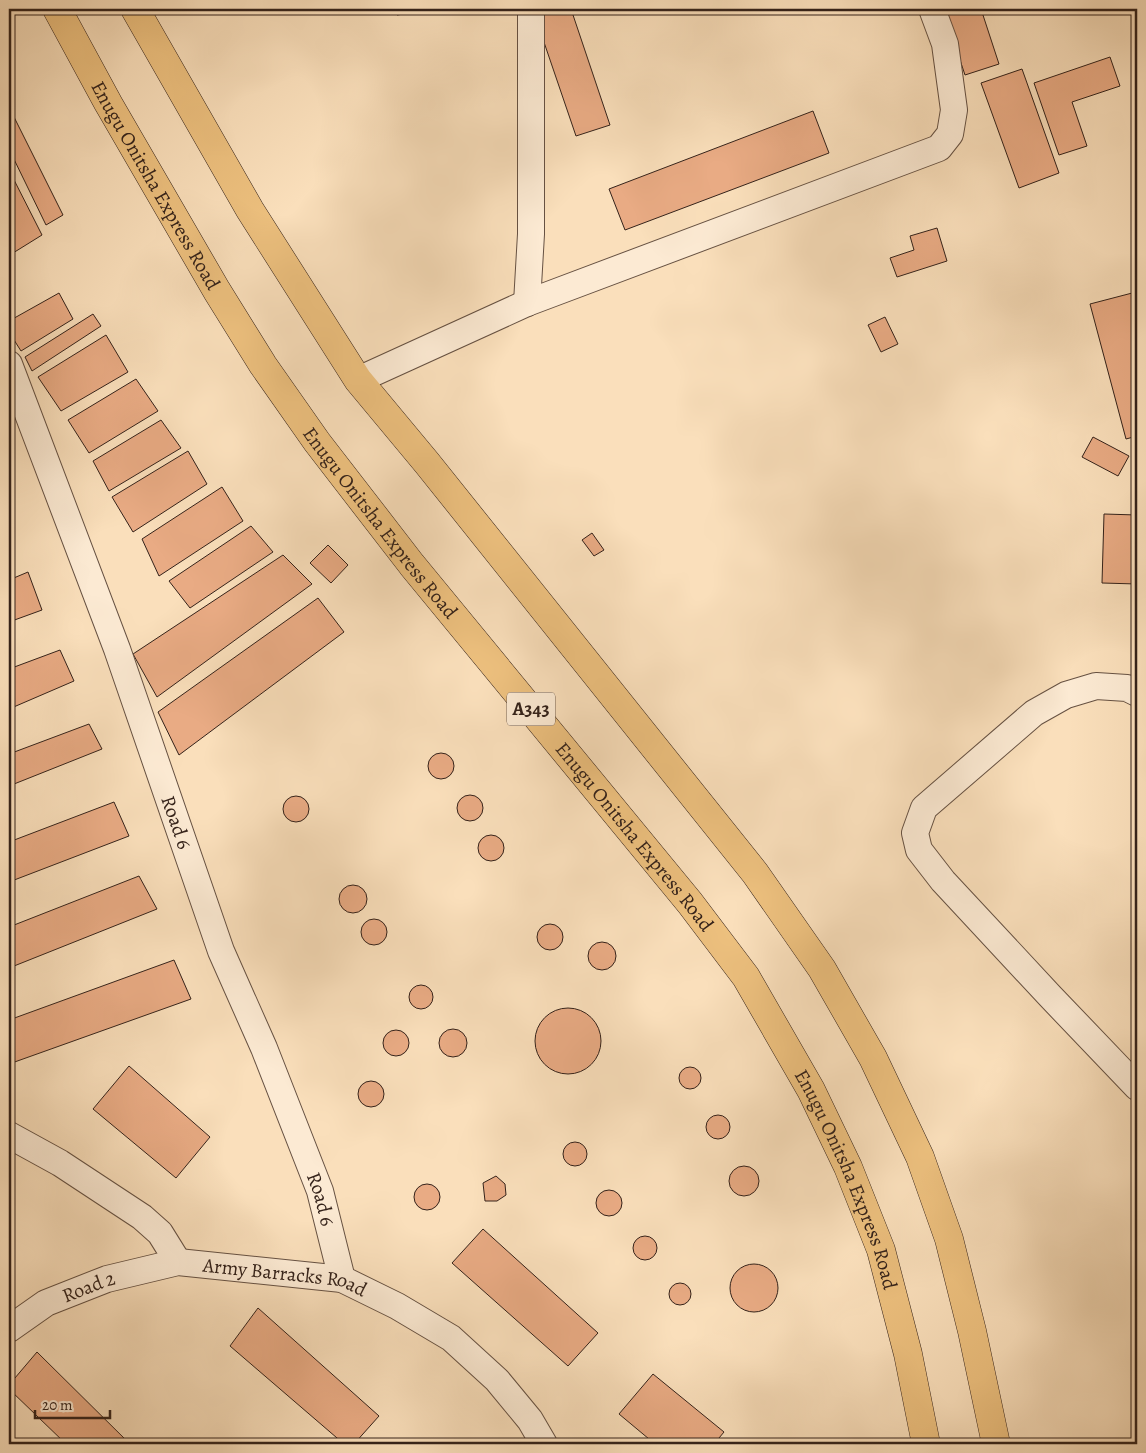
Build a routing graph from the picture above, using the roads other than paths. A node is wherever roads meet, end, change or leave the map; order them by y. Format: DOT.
graph roads {
  1 [pos="57,9"];
  2 [pos="136,9"];
  3 [pos="531,9"];
  4 [pos="932,9"];
  5 [pos="527,303"];
  6 [pos="9,364"];
  7 [pos="358,380"];
  8 [pos="1137,693"];
  9 [pos="1137,1087"];
  10 [pos="9,1135"];
  11 [pos="178,1262"];
  12 [pos="342,1279"];
  13 [pos="9,1328"];
  14 [pos="544,1444"];
  15 [pos="926,1444"];
  16 [pos="996,1444"];
  1 -- 15 [label="highway, Enugu Onitsha Express Road / A343"];
  2 -- 7 [label="highway"];
  3 -- 5 [label="street"];
  4 -- 5 [label="street"];
  5 -- 7 [label="street"];
  6 -- 12 [label="street, Road 6"];
  7 -- 16 [label="highway"];
  8 -- 9 [label="street"];
  10 -- 11 [label="street, Army Barracks Road"];
  11 -- 12 [label="street, Army Barracks Road"];
  11 -- 13 [label="street, Road 2"];
  12 -- 14 [label="street, Army Barracks Road"];
}
